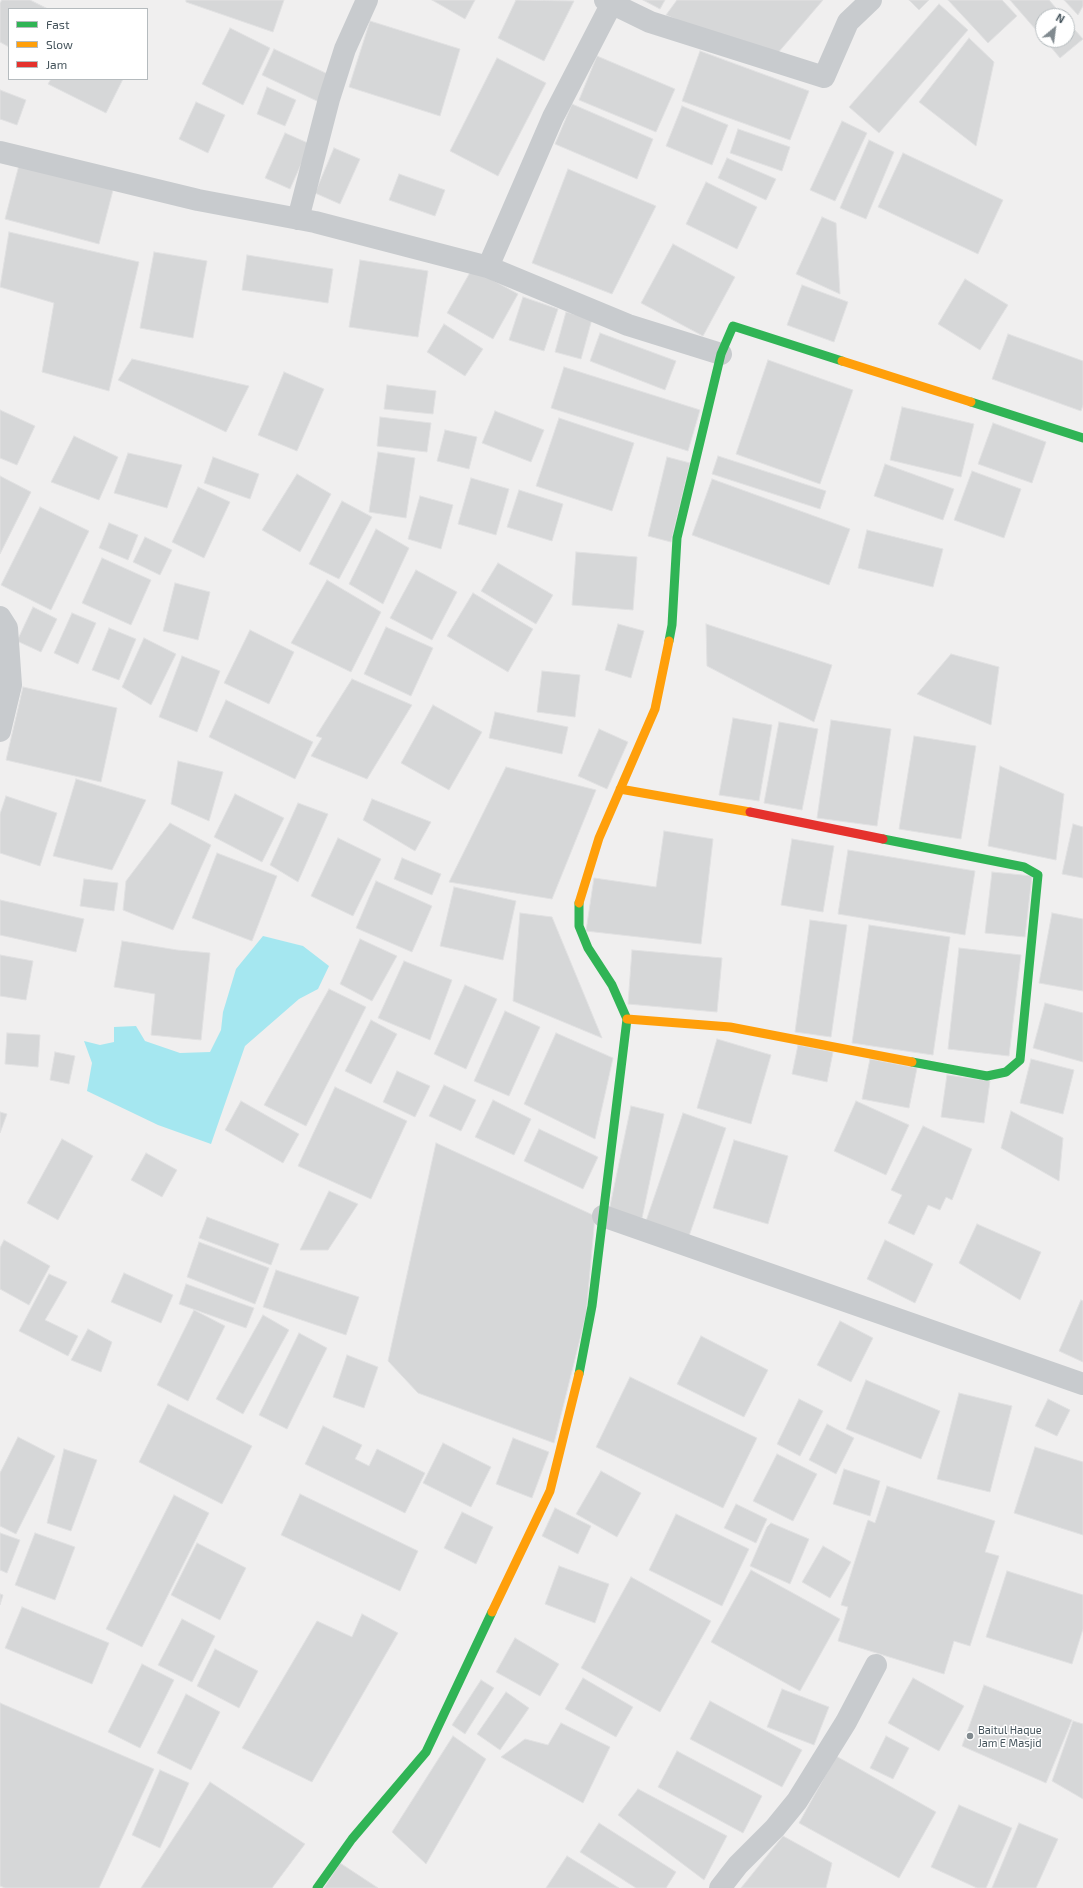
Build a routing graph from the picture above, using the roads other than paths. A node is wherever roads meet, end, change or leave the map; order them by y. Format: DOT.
graph roads {
  1 [pos="367,0"];
  2 [pos="870,0"];
  3 [pos="608,2"];
  4 [pos="0,152"];
  5 [pos="298,219"];
  6 [pos="488,267"];
  7 [pos="721,354"];
  8 [pos="1083,438"];
  9 [pos="0,617"];
  10 [pos="0,731"];
  11 [pos="620,789"];
  12 [pos="627,1019"];
  13 [pos="603,1216"];
  14 [pos="1083,1384"];
  15 [pos="876,1665"];
  16 [pos="317,1888"];
  17 [pos="720,1888"];
  1 -- 5 [label="street"];
  2 -- 3 [label="street"];
  3 -- 6 [label="street"];
  4 -- 5 [label="street"];
  5 -- 6 [label="street"];
  6 -- 7 [label="street"];
  7 -- 8 [label="street"];
  7 -- 11 [label="street"];
  9 -- 10 [label="street"];
  11 -- 12 [label="street"];
  11 -- 12 [label="street"];
  12 -- 13 [label="street"];
  13 -- 14 [label="street"];
  13 -- 16 [label="street"];
  15 -- 17 [label="street"];
}
